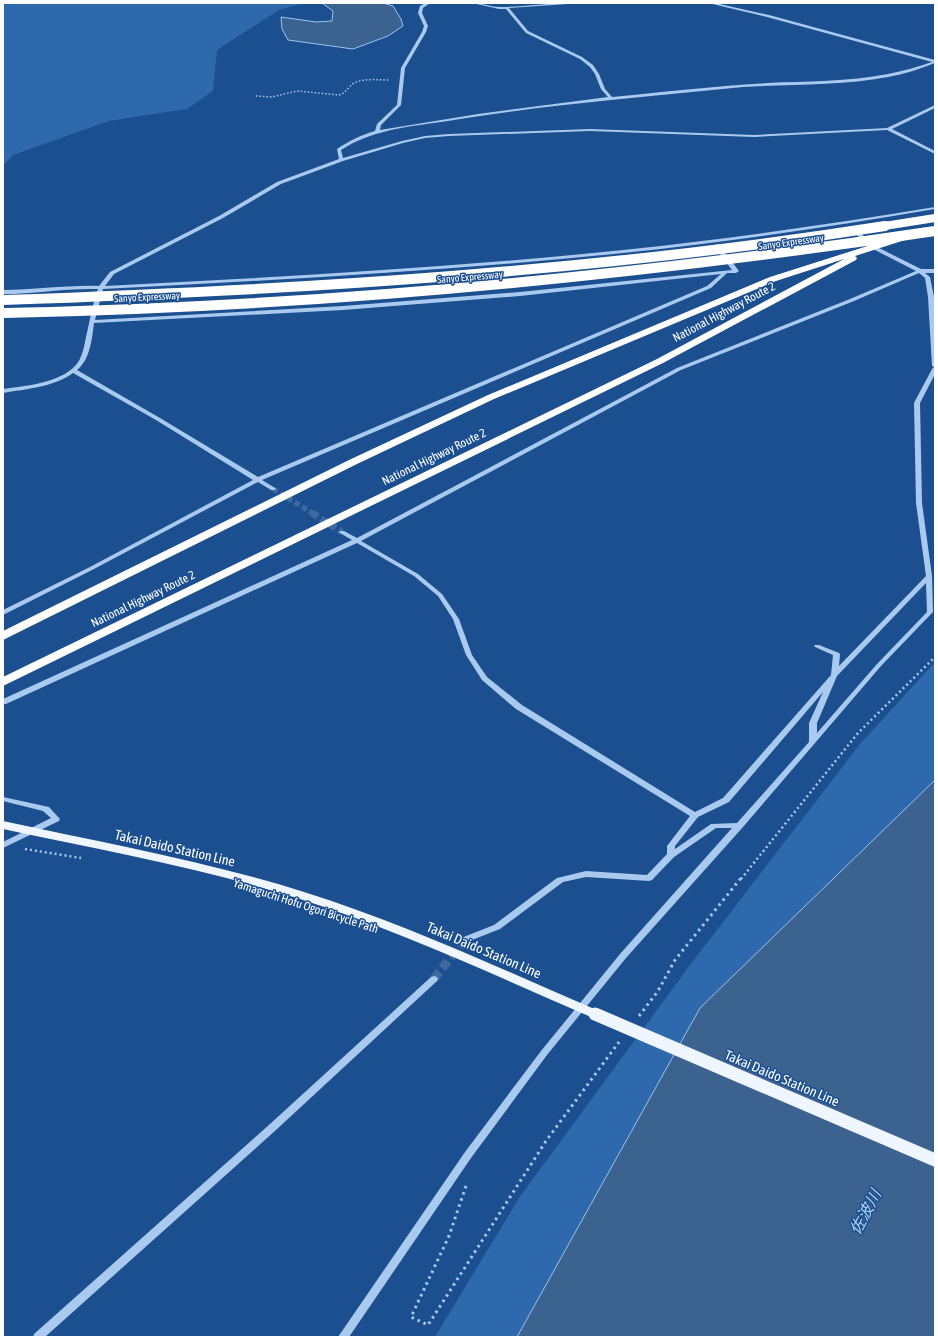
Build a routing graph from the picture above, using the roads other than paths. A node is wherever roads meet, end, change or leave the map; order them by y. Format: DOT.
graph roads {
  1 [pos="428,3"];
  2 [pos="474,3"];
  3 [pos="568,3"];
  4 [pos="710,3"];
  5 [pos="507,8"];
  6 [pos="935,61"];
  7 [pos="611,98"];
  8 [pos="935,106"];
  9 [pos="888,129"];
  10 [pos="377,132"];
  11 [pos="935,153"];
  12 [pos="341,160"];
  13 [pos="935,208"];
  14 [pos="935,218"];
  15 [pos="847,223"];
  16 [pos="935,229"];
  17 [pos="713,241"];
  18 [pos="873,247"];
  19 [pos="935,271"];
  20 [pos="920,272"];
  21 [pos="725,273"];
  22 [pos="100,288"];
  23 [pos="3,292"];
  24 [pos="3,300"];
  25 [pos="3,313"];
  26 [pos="92,322"];
  27 [pos="935,366"];
  28 [pos="935,369"];
  29 [pos="74,371"];
  30 [pos="3,391"];
  31 [pos="257,480"];
  32 [pos="273,489"];
  33 [pos="342,532"];
  34 [pos="356,541"];
  35 [pos="929,576"];
  36 [pos="3,613"];
  37 [pos="3,636"];
  38 [pos="817,646"];
  39 [pos="834,675"];
  40 [pos="3,682"];
  41 [pos="3,702"];
  42 [pos="813,742"];
  43 [pos="3,798"];
  44 [pos="694,815"];
  45 [pos="740,825"];
  46 [pos="3,826"];
  47 [pos="30,830"];
  48 [pos="3,845"];
  49 [pos="671,855"];
  50 [pos="464,940"];
  51 [pos="434,979"];
  52 [pos="582,1008"];
  53 [pos="935,1160"];
  54 [pos="38,1337"];
  55 [pos="343,1337"];
  1 -- 10 [label="street"];
  2 -- 5 [label="street"];
  3 -- 5 [label="street"];
  4 -- 6 [label="street"];
  5 -- 7 [label="street"];
  6 -- 7 [label="street"];
  7 -- 10 [label="street"];
  8 -- 9 [label="street"];
  9 -- 11 [label="street"];
  9 -- 12 [label="street"];
  10 -- 12 [label="street"];
  12 -- 22 [label="street"];
  13 -- 15 [label="street"];
  14 -- 24 [label="highway, Sanyo Expressway, bridge"];
  15 -- 17 [label="street"];
  15 -- 18 [label="street"];
  16 -- 18 [label="highway, National Highway Route 2"];
  16 -- 25 [label="highway, Sanyo Expressway, bridge"];
  17 -- 21 [label="street"];
  17 -- 22 [label="street"];
  18 -- 20 [label="street"];
  18 -- 37 [label="highway, National Highway Route 2"];
  18 -- 40 [label="highway, National Highway Route 2"];
  19 -- 20 [label="street"];
  20 -- 27 [label="street"];
  20 -- 34 [label="street"];
  21 -- 26 [label="street"];
  21 -- 31 [label="street"];
  22 -- 23 [label="street"];
  22 -- 26 [label="street"];
  26 -- 29 [label="street"];
  28 -- 35 [label="street"];
  29 -- 30 [label="street"];
  29 -- 31 [label="street"];
  31 -- 32 [label="street"];
  31 -- 36 [label="street"];
  33 -- 34 [label="street"];
  34 -- 41 [label="street"];
  34 -- 44 [label="street"];
  35 -- 39 [label="street"];
  35 -- 42 [label="street"];
  38 -- 39 [label="street"];
  39 -- 42 [label="street"];
  39 -- 44 [label="street"];
  42 -- 45 [label="street"];
  43 -- 47 [label="street"];
  44 -- 49 [label="street"];
  45 -- 49 [label="street"];
  45 -- 52 [label="street"];
  46 -- 47 [label="main road, Takai Daido Station Line"];
  47 -- 48 [label="street"];
  47 -- 52 [label="main road, Takai Daido Station Line"];
  49 -- 50 [label="street"];
  51 -- 54 [label="street"];
  52 -- 53 [label="main road, Takai Daido Station Line, bridge"];
  52 -- 55 [label="street"];
}
